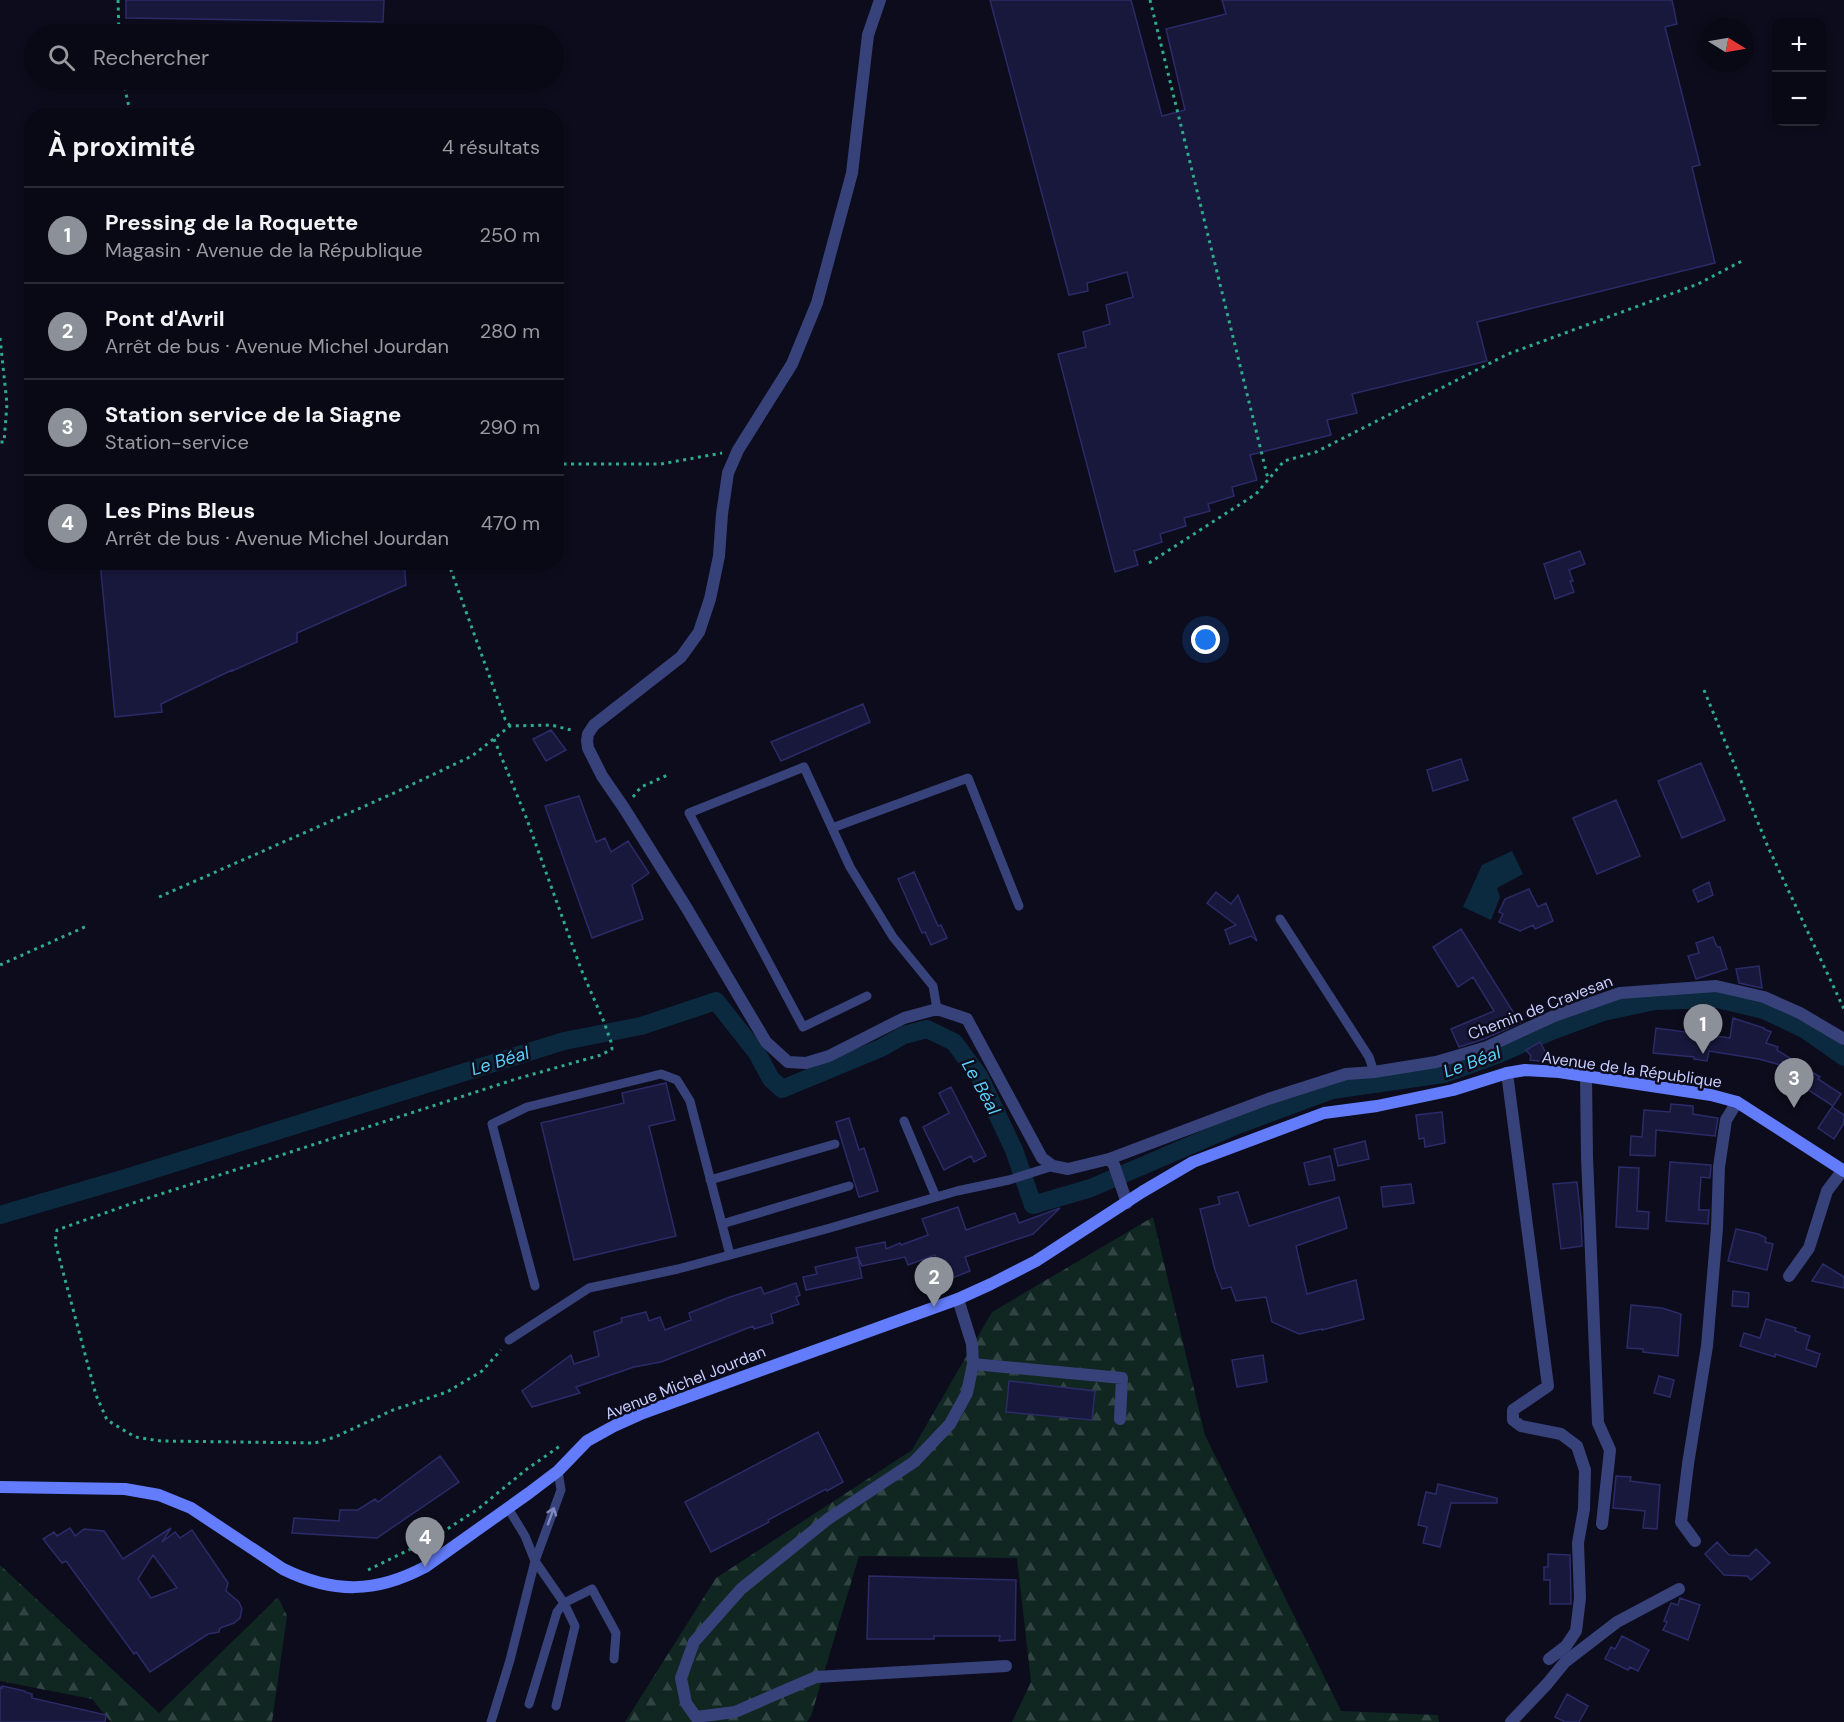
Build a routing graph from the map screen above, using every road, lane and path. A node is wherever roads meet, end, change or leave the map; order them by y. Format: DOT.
graph roads {
  1 [pos="118,0"];
  2 [pos="880,0"];
  3 [pos="1150,0"];
  4 [pos="119,24"];
  5 [pos="125,90"];
  6 [pos="129,108"];
  7 [pos="1742,261"];
  8 [pos="0,338"];
  9 [pos="0,442"];
  10 [pos="738,450"];
  11 [pos="564,464"];
  12 [pos="1269,479"];
  13 [pos="1149,563"];
  14 [pos="451,570"];
  15 [pos="1704,690"];
  16 [pos="510,726"];
  17 [pos="588,734"];
  18 [pos="494,739"];
  19 [pos="670,774"];
  20 [pos="624,808"];
  21 [pos="832,828"];
  22 [pos="159,897"];
  23 [pos="1018,906"];
  24 [pos="1280,920"];
  25 [pos="87,926"];
  26 [pos="0,965"];
  27 [pos="867,996"];
  28 [pos="937,1009"];
  29 [pos="1844,1009"];
  30 [pos="1844,1039"];
  31 [pos="1374,1072"];
  32 [pos="1507,1072"];
  33 [pos="1586,1076"];
  34 [pos="1737,1102"];
  35 [pos="904,1121"];
  36 [pos="835,1144"];
  37 [pos="1111,1162"];
  38 [pos="1193,1162"];
  39 [pos="1053,1166"];
  40 [pos="1844,1170"];
  41 [pos="710,1180"];
  42 [pos="849,1186"];
  43 [pos="936,1197"];
  44 [pos="1127,1203"];
  45 [pos="722,1224"];
  46 [pos="730,1255"];
  47 [pos="1789,1276"];
  48 [pos="535,1286"];
  49 [pos="958,1299"];
  50 [pos="509,1340"];
  51 [pos="973,1364"];
  52 [pos="1120,1419"];
  53 [pos="558,1471"];
  54 [pos="0,1487"];
  55 [pos="508,1508"];
  56 [pos="478,1509"];
  57 [pos="1602,1524"];
  58 [pos="1695,1541"];
  59 [pos="535,1561"];
  60 [pos="361,1572"];
  61 [pos="1679,1589"];
  62 [pos="564,1603"];
  63 [pos="614,1659"];
  64 [pos="1549,1659"];
  65 [pos="1006,1666"];
  66 [pos="530,1704"];
  67 [pos="556,1706"];
  68 [pos="694,1720"];
  69 [pos="491,1722"];
  70 [pos="1511,1722"];
  1 -- 4 [label="path"];
  2 -- 10 [label="street"];
  3 -- 12 [label="path"];
  5 -- 6 [label="path"];
  7 -- 12 [label="path"];
  8 -- 9 [label="path"];
  10 -- 11 [label="path"];
  10 -- 17 [label="street"];
  12 -- 13 [label="path"];
  14 -- 16 [label="path"];
  15 -- 29 [label="path"];
  16 -- 17 [label="path"];
  16 -- 18 [label="path"];
  17 -- 20 [label="street"];
  18 -- 22 [label="path"];
  18 -- 50 [label="path"];
  19 -- 20 [label="path"];
  20 -- 28 [label="street"];
  21 -- 23 [label="lane"];
  21 -- 27 [label="lane"];
  21 -- 28 [label="lane"];
  24 -- 31 [label="lane"];
  25 -- 26 [label="path"];
  28 -- 39 [label="street"];
  30 -- 31 [label="street, Chemin de Cravesan"];
  31 -- 37 [label="street, Chemin de Cravesan"];
  32 -- 33 [label="main road, Avenue de la République"];
  32 -- 38 [label="main road, Avenue de la République"];
  32 -- 64 [label="street"];
  33 -- 34 [label="main road, Avenue de la République"];
  33 -- 57 [label="street"];
  34 -- 40 [label="main road, Avenue de la République"];
  34 -- 58 [label="street"];
  35 -- 43 [label="lane"];
  36 -- 41 [label="lane"];
  37 -- 39 [label="street, Chemin de Cravesan"];
  37 -- 44 [label="street"];
  38 -- 44 [label="main road, Avenue Michel Jourdan"];
  39 -- 43 [label="lane"];
  40 -- 47 [label="street"];
  41 -- 45 [label="lane"];
  41 -- 48 [label="lane"];
  42 -- 45 [label="lane"];
  43 -- 46 [label="lane"];
  44 -- 49 [label="main road, Avenue Michel Jourdan"];
  45 -- 46 [label="lane"];
  46 -- 50 [label="lane"];
  49 -- 51 [label="street"];
  49 -- 53 [label="main road, Avenue Michel Jourdan"];
  51 -- 52 [label="street"];
  51 -- 68 [label="street"];
  53 -- 55 [label="main road, Avenue Michel Jourdan"];
  59 -- 53 [label="lane, one-way"];
  54 -- 55 [label="main road, Avenue Michel Jourdan"];
  55 -- 59 [label="lane"];
  56 -- 60 [label="path"];
  59 -- 62 [label="lane"];
  59 -- 69 [label="lane"];
  61 -- 70 [label="street"];
  62 -- 63 [label="lane"];
  62 -- 66 [label="lane"];
  62 -- 67 [label="lane"];
  65 -- 68 [label="street"];
}
